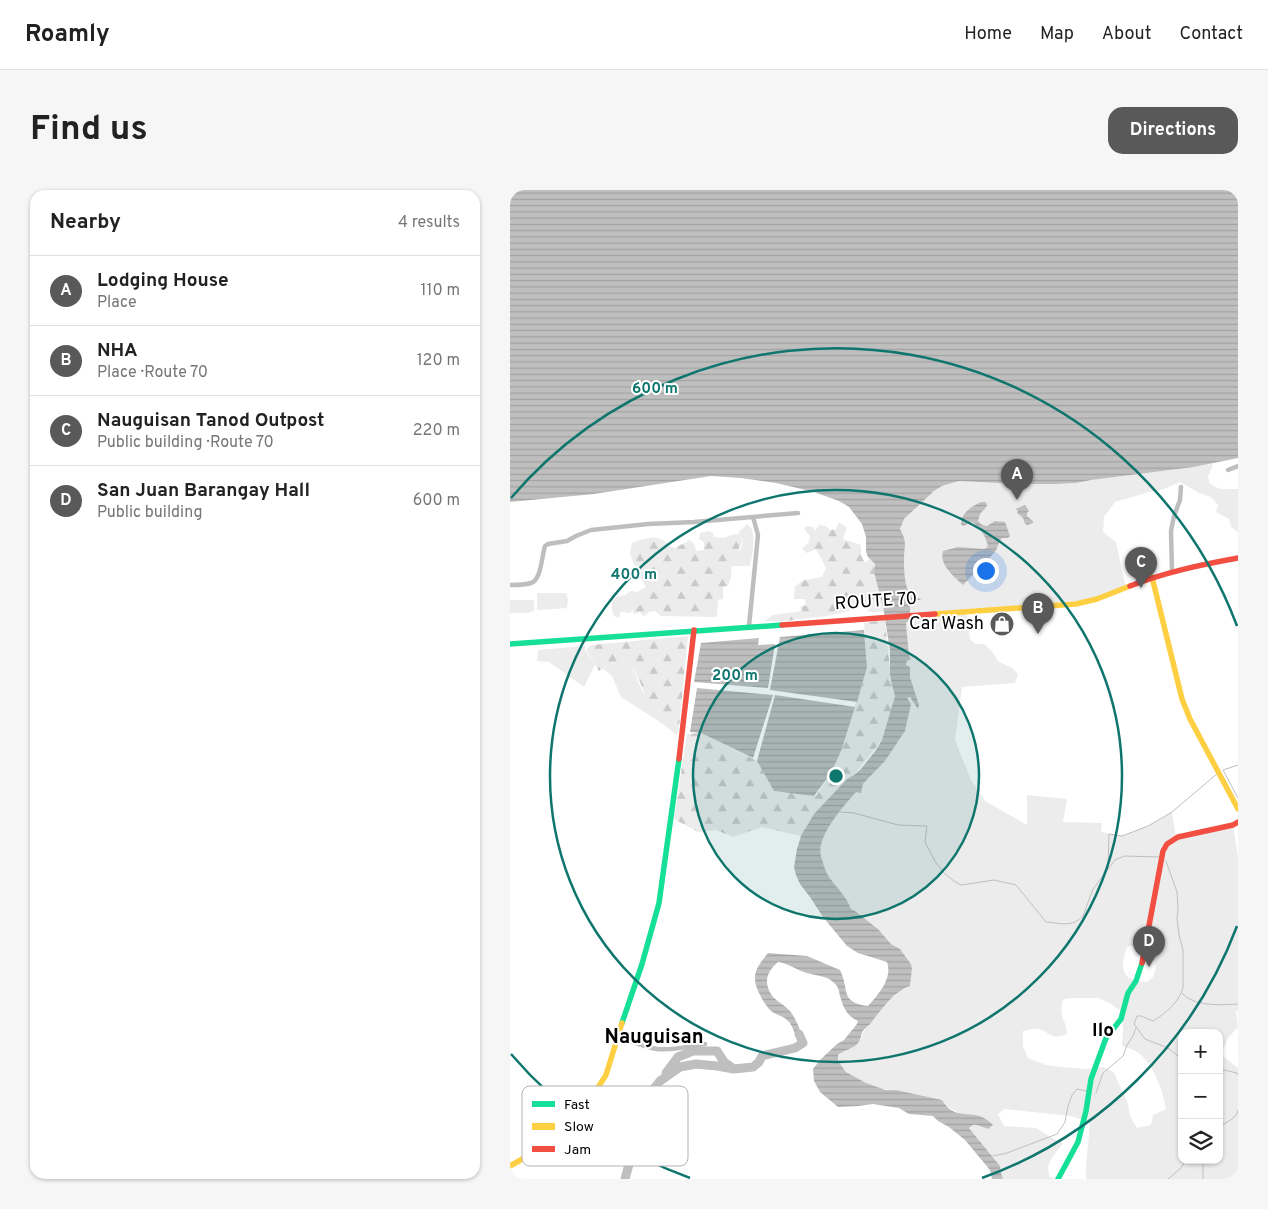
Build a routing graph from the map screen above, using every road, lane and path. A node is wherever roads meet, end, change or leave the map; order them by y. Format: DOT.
graph roads {
  1 [pos="1238,466"];
  2 [pos="1228,470"];
  3 [pos="1181,487"];
  4 [pos="798,513"];
  5 [pos="753,517"];
  6 [pos="1238,558"];
  7 [pos="1172,572"];
  8 [pos="1152,577"];
  9 [pos="510,585"];
  10 [pos="749,626"];
  11 [pos="694,630"];
  12 [pos="510,644"];
  13 [pos="1238,809"];
  14 [pos="1238,822"];
  15 [pos="618,1037"];
  16 [pos="705,1044"];
  17 [pos="599,1086"];
  18 [pos="522,1159"];
  19 [pos="510,1166"];
  20 [pos="1058,1179"];
  1 -- 2 [label="street"];
  3 -- 7 [label="street"];
  4 -- 5 [label="street"];
  5 -- 9 [label="street"];
  5 -- 10 [label="street"];
  6 -- 7 [label="main road, ROUTE 70"];
  7 -- 8 [label="main road, ROUTE 70"];
  8 -- 10 [label="main road, ROUTE 70"];
  8 -- 13 [label="main road"];
  10 -- 11 [label="main road, ROUTE 70"];
  11 -- 12 [label="main road, ROUTE 70"];
  11 -- 15 [label="main road"];
  14 -- 20 [label="main road"];
  15 -- 16 [label="street"];
  15 -- 17 [label="main road"];
  18 -- 19 [label="main road"];
}
